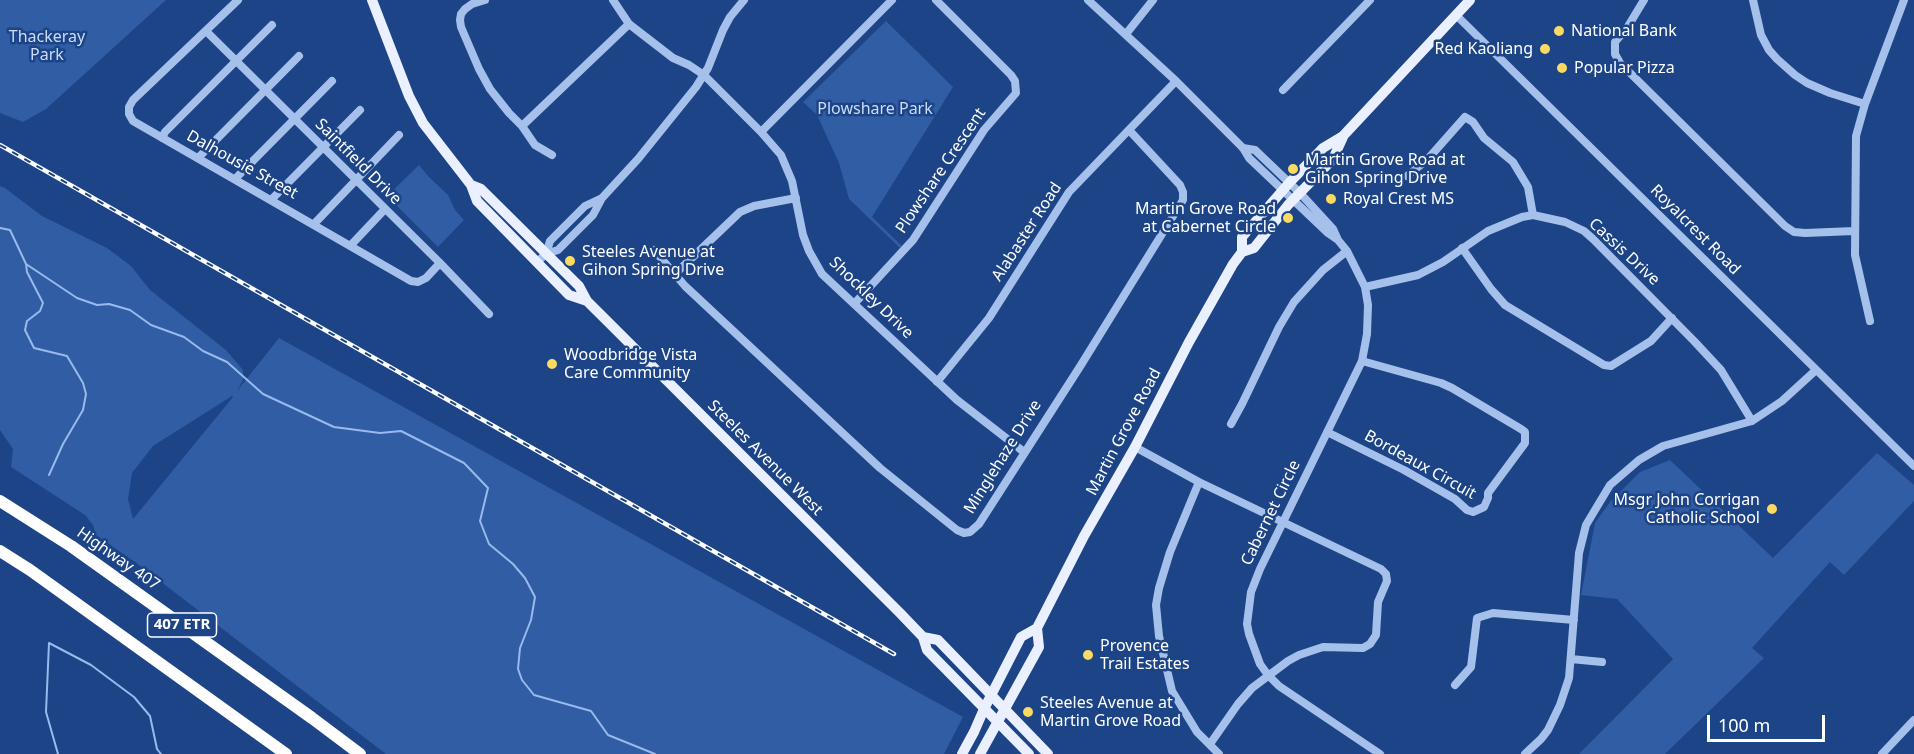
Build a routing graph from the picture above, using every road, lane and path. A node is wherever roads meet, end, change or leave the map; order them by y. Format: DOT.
graph roads {
  1 [pos="238,0"];
  2 [pos="372,0"];
  3 [pos="485,0"];
  4 [pos="613,0"];
  5 [pos="744,0"];
  6 [pos="892,0"];
  7 [pos="936,0"];
  8 [pos="1088,0"];
  9 [pos="1153,0"];
  10 [pos="1370,0"];
  11 [pos="1470,0"];
  12 [pos="1644,0"];
  13 [pos="1753,0"];
  14 [pos="1904,0"];
  15 [pos="1456,15"];
  16 [pos="629,24"];
  17 [pos="272,25"];
  18 [pos="206,31"];
  19 [pos="1126,34"];
  20 [pos="299,57"];
  21 [pos="236,61"];
  22 [pos="704,75"];
  23 [pos="332,81"];
  24 [pos="1176,81"];
  25 [pos="265,90"];
  26 [pos="1283,90"];
  27 [pos="1865,104"];
  28 [pos="360,110"];
  29 [pos="295,120"];
  30 [pos="522,126"];
  31 [pos="1129,129"];
  32 [pos="761,132"];
  33 [pos="399,135"];
  34 [pos="1343,136"];
  35 [pos="162,138"];
  36 [pos="323,148"];
  37 [pos="552,155"];
  38 [pos="198,158"];
  39 [pos="1407,176"];
  40 [pos="236,178"];
  41 [pos="356,180"];
  42 [pos="471,185"];
  43 [pos="1286,186"];
  44 [pos="1296,196"];
  45 [pos="796,198"];
  46 [pos="272,200"];
  47 [pos="384,209"];
  48 [pos="1533,215"];
  49 [pos="314,224"];
  50 [pos="1854,231"];
  51 [pos="351,245"];
  52 [pos="1462,248"];
  53 [pos="654,250"];
  54 [pos="1347,251"];
  55 [pos="1242,252"];
  56 [pos="546,254"];
  57 [pos="537,262"];
  58 [pos="440,263"];
  59 [pos="675,274"];
  60 [pos="1365,287"];
  61 [pos="587,301"];
  62 [pos="854,304"];
  63 [pos="489,314"];
  64 [pos="1672,318"];
  65 [pos="1870,321"];
  66 [pos="1362,361"];
  67 [pos="1816,370"];
  68 [pos="937,382"];
  69 [pos="1752,421"];
  70 [pos="1231,423"];
  71 [pos="1327,432"];
  72 [pos="1135,447"];
  73 [pos="1024,452"];
  74 [pos="1914,466"];
  75 [pos="1199,482"];
  76 [pos="0,501"];
  77 [pos="1282,523"];
  78 [pos="0,550"];
  79 [pos="1574,620"];
  80 [pos="1037,628"];
  81 [pos="923,637"];
  82 [pos="1571,659"];
  83 [pos="1602,662"];
  84 [pos="1268,675"];
  85 [pos="1455,685"];
  86 [pos="991,694"];
  87 [pos="984,708"];
  88 [pos="1005,709"];
  89 [pos="1914,720"];
  90 [pos="998,723"];
  91 [pos="1210,744"];
  92 [pos="286,754"];
  93 [pos="360,754"];
  94 [pos="962,754"];
  95 [pos="981,754"];
  96 [pos="1029,754"];
  97 [pos="1048,754"];
  98 [pos="1219,754"];
  99 [pos="1380,754"];
  100 [pos="1525,754"];
  101 [pos="1882,754"];
  1 -- 18 [label="street"];
  2 -- 42 [label="main road, Steeles Avenue West"];
  3 -- 30 [label="street"];
  4 -- 16 [label="street, Shockley Drive"];
  5 -- 22 [label="street"];
  6 -- 32 [label="street"];
  7 -- 62 [label="street, Plowshare Crescent"];
  8 -- 19 [label="street, Cabernet Circle"];
  9 -- 19 [label="street"];
  10 -- 26 [label="street"];
  11 -- 15 [label="main road, Martin Grove Road"];
  12 -- 50 [label="street"];
  13 -- 27 [label="street"];
  14 -- 27 [label="street"];
  15 -- 34 [label="main road, Martin Grove Road"];
  15 -- 67 [label="street, Royalcrest Road"];
  16 -- 22 [label="street, Shockley Drive"];
  16 -- 30 [label="street"];
  17 -- 21 [label="street"];
  18 -- 21 [label="street, Saintfield Drive"];
  18 -- 35 [label="street, Dalhousie Street"];
  19 -- 24 [label="street, Cabernet Circle"];
  20 -- 25 [label="street"];
  21 -- 25 [label="street, Saintfield Drive"];
  21 -- 35 [label="street"];
  22 -- 32 [label="street, Shockley Drive"];
  22 -- 56 [label="street"];
  23 -- 29 [label="street"];
  24 -- 31 [label="street, Alabaster Road"];
  24 -- 43 [label="street, Cabernet Circle"];
  25 -- 29 [label="street, Saintfield Drive"];
  25 -- 38 [label="street"];
  27 -- 50 [label="street"];
  28 -- 36 [label="street"];
  29 -- 36 [label="street, Saintfield Drive"];
  29 -- 40 [label="street"];
  30 -- 37 [label="street"];
  31 -- 68 [label="street, Alabaster Road"];
  31 -- 73 [label="street, Minglehaze Drive"];
  32 -- 45 [label="street, Shockley Drive"];
  33 -- 41 [label="street"];
  34 -- 43 [label="main road, Martin Grove Road"];
  34 -- 44 [label="main road, Martin Grove Road"];
  35 -- 38 [label="street, Dalhousie Street"];
  36 -- 41 [label="street, Saintfield Drive"];
  36 -- 46 [label="street"];
  38 -- 40 [label="street, Dalhousie Street"];
  39 -- 48 [label="street"];
  40 -- 46 [label="street, Dalhousie Street"];
  41 -- 47 [label="street, Saintfield Drive"];
  41 -- 49 [label="street"];
  42 -- 56 [label="main road, Steeles Avenue West"];
  42 -- 57 [label="main road, Steeles Avenue West"];
  43 -- 44 [label="street, Cabernet Circle"];
  43 -- 55 [label="main road, Martin Grove Road"];
  44 -- 54 [label="street, Cabernet Circle"];
  44 -- 55 [label="main road, Martin Grove Road"];
  45 -- 59 [label="street"];
  45 -- 62 [label="street, Shockley Drive"];
  46 -- 49 [label="street, Dalhousie Street"];
  47 -- 51 [label="street"];
  47 -- 58 [label="street, Saintfield Drive"];
  48 -- 52 [label="street"];
  48 -- 64 [label="street, Cassis Drive"];
  49 -- 51 [label="street, Dalhousie Street"];
  50 -- 65 [label="street"];
  51 -- 58 [label="street, Dalhousie Street"];
  52 -- 60 [label="street"];
  52 -- 64 [label="street"];
  53 -- 59 [label="street, Minglehaze Drive"];
  54 -- 60 [label="street, Cabernet Circle"];
  54 -- 70 [label="street"];
  55 -- 72 [label="main road, Martin Grove Road"];
  56 -- 57 [label="street"];
  56 -- 61 [label="main road, Steeles Avenue West"];
  57 -- 61 [label="main road, Steeles Avenue West"];
  58 -- 63 [label="street, Saintfield Drive"];
  59 -- 73 [label="street, Minglehaze Drive"];
  60 -- 66 [label="street, Cabernet Circle"];
  61 -- 81 [label="main road, Steeles Avenue West"];
  62 -- 68 [label="street, Shockley Drive"];
  64 -- 69 [label="street, Cassis Drive"];
  66 -- 71 [label="street, Cabernet Circle"];
  66 -- 71 [label="street, Bordeaux Circuit"];
  67 -- 69 [label="street"];
  67 -- 74 [label="street, Royalcrest Road"];
  68 -- 73 [label="street, Shockley Drive"];
  69 -- 79 [label="street"];
  71 -- 77 [label="street, Cabernet Circle"];
  72 -- 75 [label="street"];
  72 -- 80 [label="main road, Martin Grove Road"];
  75 -- 77 [label="street"];
  75 -- 91 [label="street"];
  76 -- 93 [label="highway, Highway 407 / 407 ETR"];
  77 -- 84 [label="street, Cabernet Circle"];
  77 -- 84 [label="street"];
  78 -- 92 [label="highway, 407 ETR"];
  79 -- 82 [label="street"];
  79 -- 85 [label="street"];
  80 -- 86 [label="main road, Martin Grove Road"];
  80 -- 88 [label="main road, Martin Grove Road"];
  81 -- 86 [label="main road, Steeles Avenue West"];
  81 -- 87 [label="main road, Steeles Avenue West"];
  82 -- 83 [label="street"];
  82 -- 100 [label="street"];
  84 -- 91 [label="street"];
  84 -- 99 [label="street, Cabernet Circle"];
  86 -- 87 [label="main road, Martin Grove Road"];
  86 -- 88 [label="main road, Steeles Avenue West"];
  87 -- 90 [label="main road, Steeles Avenue West"];
  87 -- 94 [label="main road, Martin Grove Road"];
  88 -- 90 [label="main road, Martin Grove Road"];
  88 -- 97 [label="main road, Steeles Avenue West"];
  89 -- 101 [label="street"];
  90 -- 95 [label="main road, Martin Grove Road"];
  90 -- 96 [label="main road, Steeles Avenue West"];
  91 -- 98 [label="street"];
}
